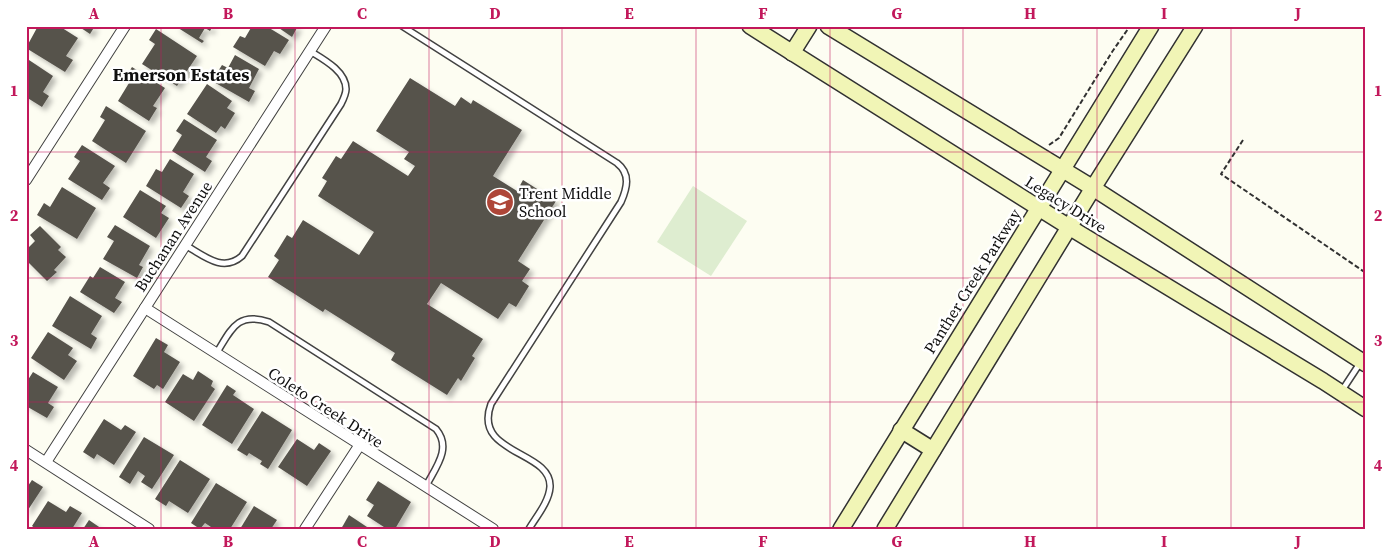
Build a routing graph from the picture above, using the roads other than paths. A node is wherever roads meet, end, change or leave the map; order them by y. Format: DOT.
graph roads {
  1 [pos="125,26"];
  2 [pos="326,26"];
  3 [pos="402,26"];
  4 [pos="750,26"];
  5 [pos="809,26"];
  6 [pos="828,26"];
  7 [pos="1151,26"];
  8 [pos="1195,26"];
  9 [pos="310,51"];
  10 [pos="792,52"];
  11 [pos="1062,169"];
  12 [pos="26,180"];
  13 [pos="1093,188"];
  14 [pos="1038,207"];
  15 [pos="1069,227"];
  16 [pos="186,245"];
  17 [pos="145,308"];
  18 [pos="216,354"];
  19 [pos="1364,360"];
  20 [pos="1341,392"];
  21 [pos="1366,409"];
  22 [pos="901,430"];
  23 [pos="359,446"];
  24 [pos="26,450"];
  25 [pos="933,450"];
  26 [pos="46,462"];
  27 [pos="426,486"];
  28 [pos="149,529"];
  29 [pos="305,529"];
  30 [pos="493,529"];
  31 [pos="529,529"];
  32 [pos="840,529"];
  33 [pos="886,529"];
  1 -- 12 [label="street"];
  2 -- 9 [label="street, Buchanan Avenue"];
  3 -- 31 [label="lane"];
  4 -- 10 [label="main road, Legacy Drive"];
  5 -- 10 [label="main road"];
  6 -- 11 [label="main road, Legacy Drive"];
  7 -- 11 [label="main road, Panther Creek Parkway"];
  8 -- 13 [label="main road"];
  9 -- 16 [label="street, Buchanan Avenue"];
  9 -- 16 [label="lane"];
  10 -- 14 [label="main road, Legacy Drive"];
  11 -- 13 [label="main road, Legacy Drive"];
  11 -- 14 [label="main road, Panther Creek Parkway"];
  13 -- 15 [label="main road"];
  13 -- 19 [label="main road, Legacy Drive"];
  14 -- 15 [label="main road, Legacy Drive"];
  14 -- 22 [label="main road, Panther Creek Parkway"];
  15 -- 20 [label="main road, Legacy Drive"];
  15 -- 25 [label="main road"];
  16 -- 17 [label="street, Buchanan Avenue"];
  17 -- 18 [label="street, Coleto Creek Drive"];
  17 -- 26 [label="street, Buchanan Avenue"];
  18 -- 23 [label="street, Coleto Creek Drive"];
  18 -- 27 [label="lane"];
  19 -- 20 [label="lane"];
  20 -- 21 [label="main road, Legacy Drive"];
  22 -- 25 [label="main road"];
  22 -- 32 [label="main road, Panther Creek Parkway"];
  23 -- 27 [label="street, Coleto Creek Drive"];
  23 -- 29 [label="street"];
  24 -- 26 [label="street"];
  25 -- 33 [label="main road"];
  26 -- 28 [label="street"];
  27 -- 30 [label="street, Coleto Creek Drive"];
}
